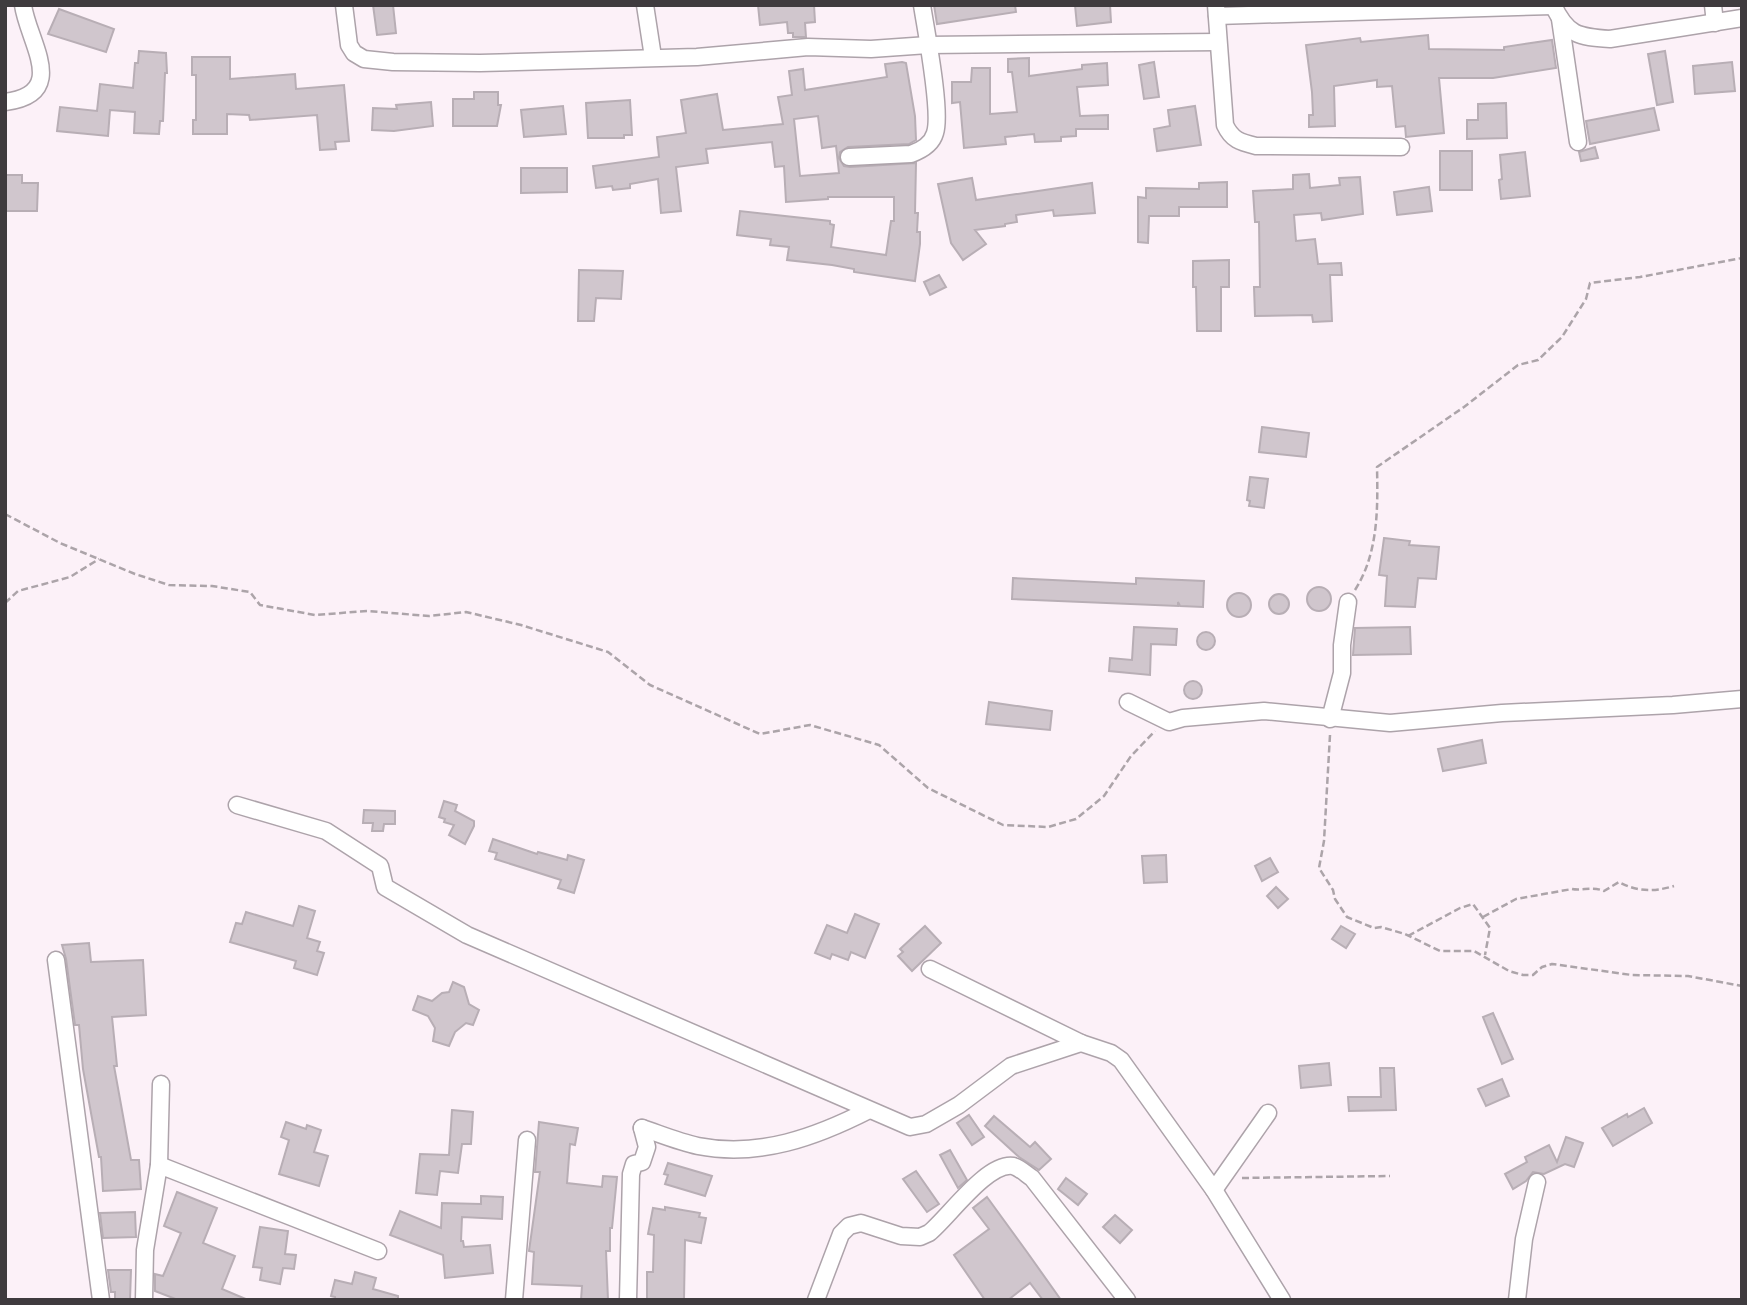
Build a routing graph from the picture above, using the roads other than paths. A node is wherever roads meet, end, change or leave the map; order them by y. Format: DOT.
graph roads {
  1 [pos="23,5"];
  2 [pos="344,5"];
  3 [pos="645,5"];
  4 [pos="922,5"];
  5 [pos="1713,5"];
  6 [pos="1555,10"];
  7 [pos="1216,11"];
  8 [pos="1742,18"];
  9 [pos="1715,23"];
  10 [pos="1218,42"];
  11 [pos="928,45"];
  12 [pos="653,57"];
  13 [pos="5,102"];
  14 [pos="1578,142"];
  15 [pos="1401,147"];
  16 [pos="849,157"];
  17 [pos="1348,602"];
  18 [pos="1742,699"];
  19 [pos="1128,702"];
  20 [pos="1330,719"];
  21 [pos="237,805"];
  22 [pos="56,960"];
  23 [pos="930,969"];
  24 [pos="1081,1043"];
  25 [pos="161,1084"];
  26 [pos="869,1110"];
  27 [pos="1268,1113"];
  28 [pos="527,1140"];
  29 [pos="159,1165"];
  30 [pos="1537,1182"];
  31 [pos="1214,1190"];
  32 [pos="378,1251"];
  33 [pos="101,1300"];
  34 [pos="144,1300"];
  35 [pos="514,1300"];
  36 [pos="628,1300"];
  37 [pos="816,1300"];
  38 [pos="1127,1300"];
  39 [pos="1282,1300"];
  40 [pos="1517,1300"];
  1 -- 13 [label="street"];
  2 -- 12 [label="street"];
  3 -- 12 [label="street"];
  4 -- 11 [label="street"];
  5 -- 9 [label="street"];
  6 -- 7 [label="street"];
  6 -- 9 [label="street"];
  6 -- 14 [label="street"];
  7 -- 10 [label="street"];
  8 -- 9 [label="street"];
  10 -- 11 [label="street"];
  10 -- 15 [label="street"];
  11 -- 12 [label="street"];
  11 -- 16 [label="street"];
  17 -- 20 [label="street"];
  18 -- 20 [label="street"];
  19 -- 20 [label="street"];
  21 -- 26 [label="street"];
  22 -- 33 [label="street"];
  23 -- 24 [label="street"];
  24 -- 26 [label="street"];
  24 -- 31 [label="street"];
  25 -- 29 [label="street"];
  26 -- 36 [label="street"];
  27 -- 31 [label="street"];
  28 -- 35 [label="street"];
  29 -- 32 [label="street"];
  29 -- 34 [label="street"];
  30 -- 40 [label="street"];
  31 -- 39 [label="street"];
  37 -- 38 [label="street"];
}
